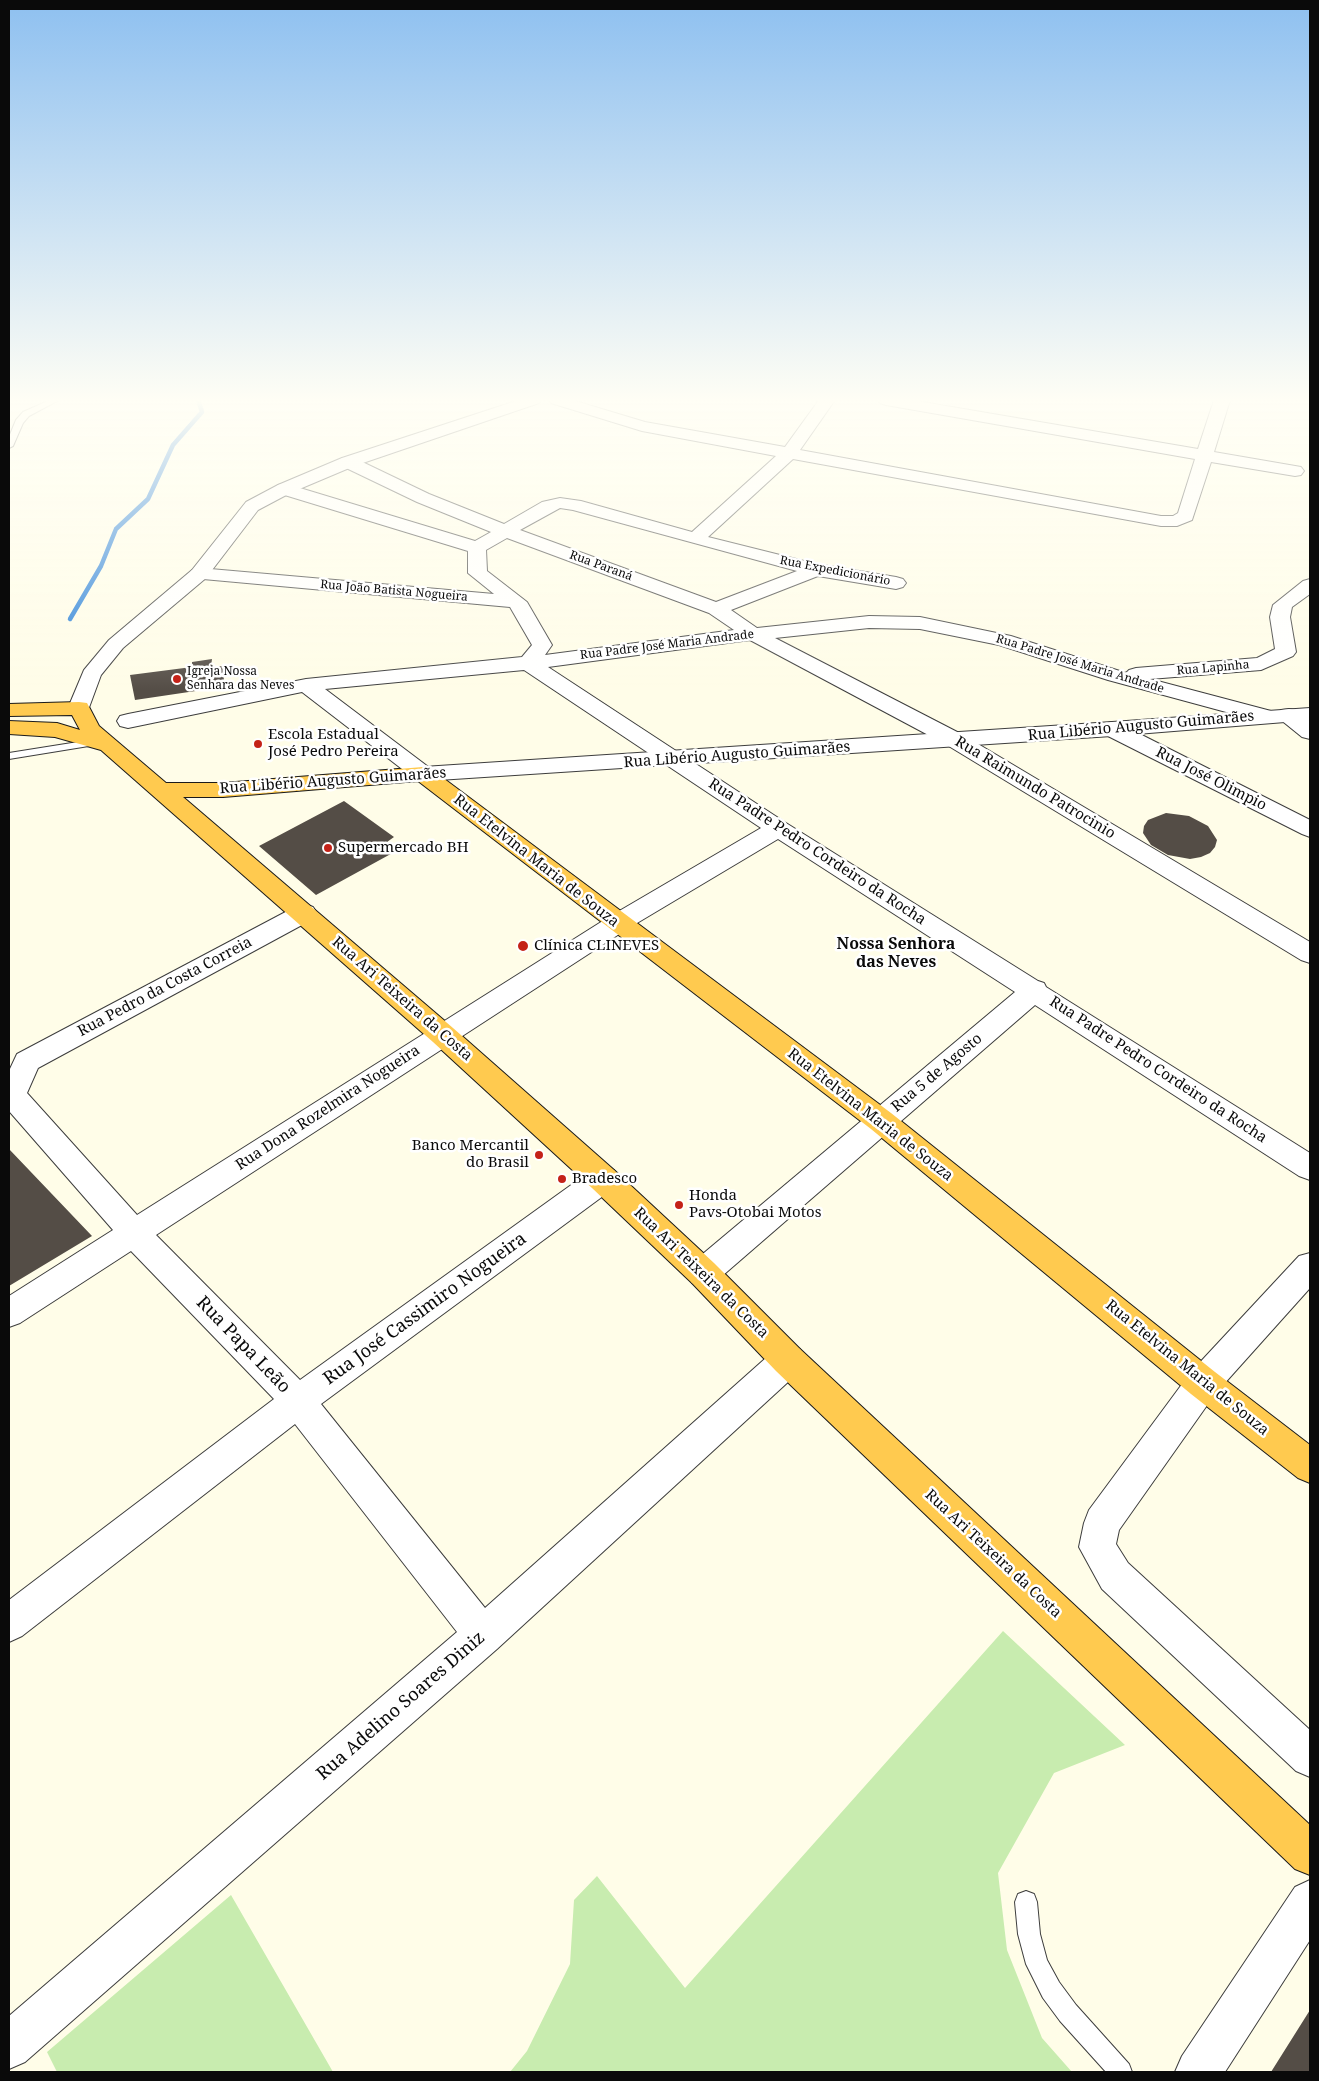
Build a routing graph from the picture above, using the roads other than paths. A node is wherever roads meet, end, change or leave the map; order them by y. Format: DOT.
graph roads {
  1 [pos="270,497"];
  2 [pos="308,497"];
  3 [pos="421,497"];
  4 [pos="741,497"];
  5 [pos="1033,497"];
  6 [pos="1192,497"];
  7 [pos="507,532"];
  8 [pos="695,539"];
  9 [pos="477,548"];
  10 [pos="816,570"];
  11 [pos="199,574"];
  12 [pos="896,583"];
  13 [pos="1310,585"];
  14 [pos="517,602"];
  15 [pos="716,609"];
  16 [pos="754,634"];
  17 [pos="528,663"];
  18 [pos="1115,676"];
  19 [pos="306,685"];
  20 [pos="1199,699"];
  21 [pos="80,708"];
  22 [pos="9,710"];
  23 [pos="1300,714"];
  24 [pos="1263,716"];
  25 [pos="128,721"];
  26 [pos="1198,722"];
  27 [pos="9,728"];
  28 [pos="57,730"];
  29 [pos="1112,730"];
  30 [pos="1310,732"];
  31 [pos="955,740"];
  32 [pos="103,743"];
  33 [pos="9,756"];
  34 [pos="673,759"];
  35 [pos="423,774"];
  36 [pos="163,790"];
  37 [pos="223,790"];
  38 [pos="201,825"];
  39 [pos="778,828"];
  40 [pos="1310,828"];
  41 [pos="304,913"];
  42 [pos="618,923"];
  43 [pos="1310,954"];
  44 [pos="1035,990"];
  45 [pos="443,1035"];
  46 [pos="27,1061"];
  47 [pos="881,1121"];
  48 [pos="1310,1168"];
  49 [pos="604,1179"];
  50 [pos="134,1232"];
  51 [pos="1310,1266"];
  52 [pos="703,1273"];
  53 [pos="9,1313"];
  54 [pos="788,1360"];
  55 [pos="1203,1383"];
  56 [pos="298,1401"];
  57 [pos="1310,1466"];
  58 [pos="9,1622"];
  59 [pos="483,1635"];
  60 [pos="1310,1757"];
  61 [pos="1310,1854"];
  62 [pos="1026,1902"];
  63 [pos="1310,1902"];
  64 [pos="9,2046"];
  65 [pos="1121,2072"];
  66 [pos="1198,2072"];
  1 -- 11 [label="street"];
  2 -- 9 [label="street"];
  3 -- 7 [label="street, Rua Paraná"];
  4 -- 8 [label="street"];
  5 -- 6 [label="street"];
  7 -- 8 [label="street, Rua Expedicionário"];
  7 -- 9 [label="street, Rua Expedicionário"];
  7 -- 15 [label="street, Rua Paraná"];
  8 -- 10 [label="street, Rua Expedicionário"];
  9 -- 14 [label="street"];
  10 -- 12 [label="street, Rua Expedicionário"];
  10 -- 15 [label="street"];
  11 -- 14 [label="street, Rua João Batista Nogueira"];
  11 -- 21 [label="street"];
  13 -- 18 [label="street, Rua Lapinha"];
  14 -- 17 [label="street"];
  15 -- 16 [label="street, Rua Paraná"];
  16 -- 17 [label="street, Rua Padre José Maria Andrade"];
  16 -- 18 [label="street, Rua Padre José Maria Andrade"];
  16 -- 31 [label="street, Rua Raimundo Patrocinio"];
  17 -- 19 [label="street, Rua Padre José Maria Andrade"];
  17 -- 34 [label="street, Rua Padre Pedro Cordeiro da Rocha"];
  18 -- 20 [label="street, Rua Padre José Maria Andrade"];
  19 -- 25 [label="street, Rua Padre José Maria Andrade"];
  19 -- 35 [label="street"];
  20 -- 24 [label="street, Rua Padre José Maria Andrade"];
  20 -- 26 [label="street"];
  21 -- 22 [label="highway"];
  21 -- 28 [label="highway"];
  21 -- 32 [label="highway, Rua Ari Teixeira da Costa"];
  23 -- 24 [label="street, Rua Libério Augusto Guimarães"];
  23 -- 30 [label="street"];
  24 -- 26 [label="street, Rua Libério Augusto Guimarães"];
  26 -- 29 [label="street, Rua Libério Augusto Guimarães"];
  27 -- 28 [label="highway"];
  28 -- 32 [label="highway"];
  29 -- 31 [label="street, Rua Libério Augusto Guimarães"];
  29 -- 40 [label="street, Rua José Olimpio"];
  31 -- 34 [label="street, Rua Libério Augusto Guimarães"];
  31 -- 43 [label="street, Rua Raimundo Patrocinio"];
  32 -- 33 [label="lane"];
  32 -- 36 [label="highway, Rua Ari Teixeira da Costa"];
  34 -- 35 [label="street, Rua Libério Augusto Guimarães"];
  34 -- 39 [label="street, Rua Padre Pedro Cordeiro da Rocha"];
  35 -- 37 [label="highway, Rua Libério Augusto Guimarães"];
  35 -- 42 [label="highway, Rua Etelvina Maria de Souza"];
  36 -- 37 [label="highway, Rua Libério Augusto Guimarães"];
  36 -- 38 [label="highway, Rua Ari Teixeira da Costa"];
  37 -- 38 [label="highway"];
  38 -- 41 [label="highway, Rua Ari Teixeira da Costa"];
  39 -- 42 [label="street, Rua Dona Rozelmira Nogueira"];
  39 -- 44 [label="street, Rua Padre Pedro Cordeiro da Rocha"];
  41 -- 45 [label="highway, Rua Ari Teixeira da Costa"];
  41 -- 46 [label="street, Rua Pedro da Costa Correia"];
  42 -- 45 [label="street, Rua Dona Rozelmira Nogueira"];
  42 -- 47 [label="highway, Rua Etelvina Maria de Souza"];
  44 -- 47 [label="street, Rua 5 de Agosto"];
  44 -- 48 [label="street, Rua Padre Pedro Cordeiro da Rocha"];
  45 -- 49 [label="highway, Rua Ari Teixeira da Costa"];
  45 -- 50 [label="street, Rua Dona Rozelmira Nogueira"];
  46 -- 50 [label="street, Rua Papa Leão"];
  47 -- 52 [label="street, Rua 5 de Agosto"];
  47 -- 55 [label="highway, Rua Etelvina Maria de Souza"];
  49 -- 52 [label="highway, Rua Ari Teixeira da Costa"];
  49 -- 56 [label="street, Rua José Cassimiro Nogueira"];
  50 -- 53 [label="street, Rua Dona Rozelmira Nogueira"];
  50 -- 56 [label="street, Rua Papa Leão"];
  51 -- 55 [label="street"];
  52 -- 54 [label="highway, Rua Ari Teixeira da Costa"];
  54 -- 59 [label="street, Rua Adelino Soares Diniz"];
  54 -- 61 [label="highway, Rua Ari Teixeira da Costa"];
  55 -- 57 [label="highway, Rua Etelvina Maria de Souza"];
  55 -- 60 [label="street"];
  56 -- 58 [label="street, Rua José Cassimiro Nogueira"];
  56 -- 59 [label="street, Rua Papa Leão"];
  59 -- 64 [label="street, Rua Adelino Soares Diniz"];
  62 -- 65 [label="lane"];
  63 -- 66 [label="street"];
}
